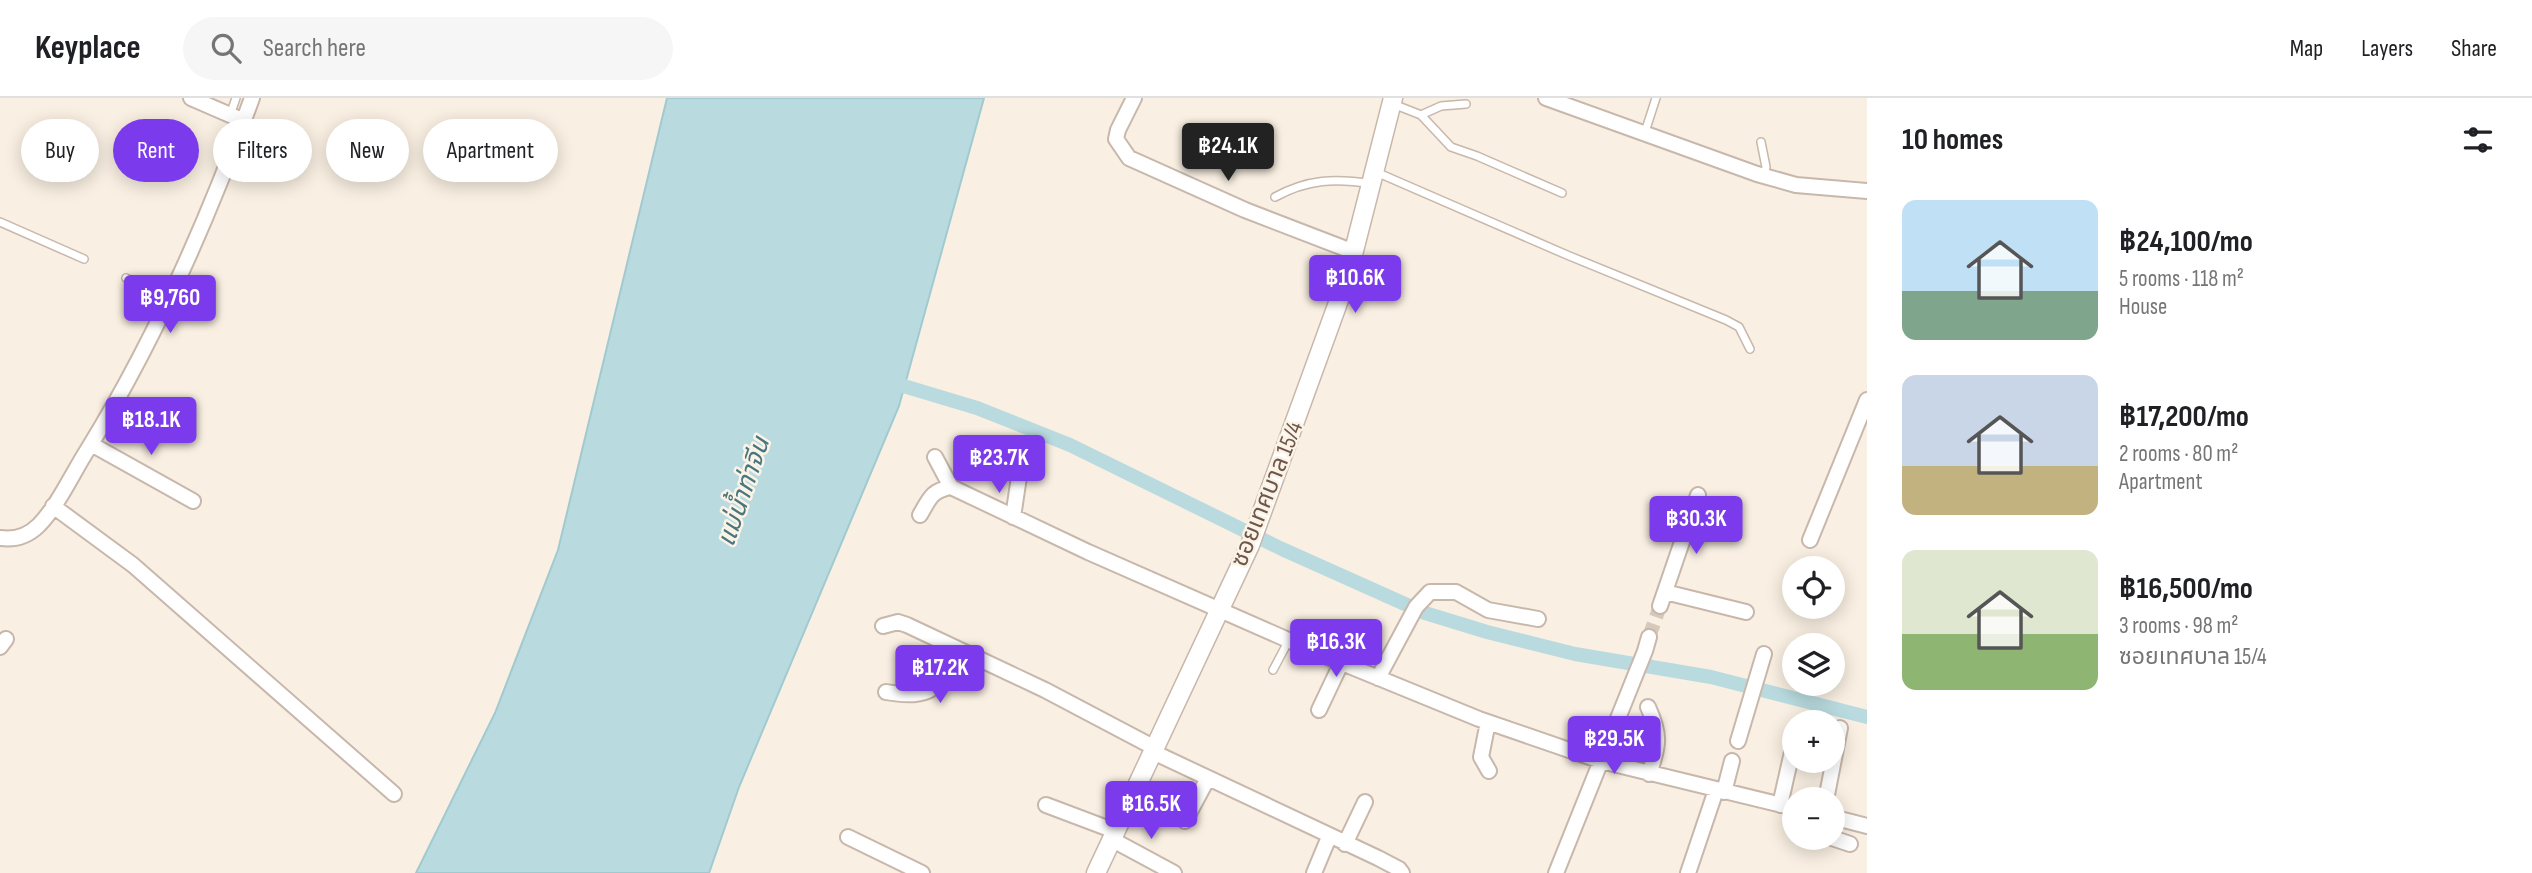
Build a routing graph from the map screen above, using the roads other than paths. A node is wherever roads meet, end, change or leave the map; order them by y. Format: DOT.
graph roads {
  1 [pos="191,98"];
  2 [pos="236,98"];
  3 [pos="252,98"];
  4 [pos="1134,98"];
  5 [pos="1546,98"];
  6 [pos="1657,98"];
  7 [pos="1393,101"];
  8 [pos="1466,104"];
  9 [pos="1421,115"];
  10 [pos="237,118"];
  11 [pos="1645,132"];
  12 [pos="1761,142"];
  13 [pos="1764,176"];
  14 [pos="1374,178"];
  15 [pos="1867,191"];
  16 [pos="1562,193"];
  17 [pos="1275,197"];
  18 [pos="0,222"];
  19 [pos="1354,252"];
  20 [pos="84,259"];
  21 [pos="126,278"];
  22 [pos="169,298"];
  23 [pos="1749,349"];
  24 [pos="1867,400"];
  25 [pos="91,444"];
  26 [pos="935,457"];
  27 [pos="1019,477"];
  28 [pos="951,488"];
  29 [pos="1698,495"];
  30 [pos="193,501"];
  31 [pos="53,506"];
  32 [pos="919,515"];
  33 [pos="1013,517"];
  34 [pos="7,539"];
  35 [pos="1810,540"];
  36 [pos="1219,609"];
  37 [pos="1746,612"];
  38 [pos="1538,619"];
  39 [pos="883,626"];
  40 [pos="1354,636"];
  41 [pos="1289,640"];
  42 [pos="1647,644"];
  43 [pos="962,651"];
  44 [pos="1764,654"];
  45 [pos="1340,662"];
  46 [pos="1273,670"];
  47 [pos="1378,678"];
  48 [pos="886,692"];
  49 [pos="1648,707"];
  50 [pos="1319,710"];
  51 [pos="1488,722"];
  52 [pos="1738,741"];
  53 [pos="1154,750"];
  54 [pos="1601,761"];
  55 [pos="1732,761"];
  56 [pos="1489,771"];
  57 [pos="1649,774"];
  58 [pos="1208,778"];
  59 [pos="1720,791"];
  60 [pos="394,794"];
  61 [pos="1366,802"];
  62 [pos="1046,805"];
  63 [pos="1782,805"];
  64 [pos="1845,820"];
  65 [pos="1185,821"];
  66 [pos="1867,826"];
  67 [pos="1113,835"];
  68 [pos="848,837"];
  69 [pos="1329,837"];
  70 [pos="1845,842"];
  71 [pos="1345,844"];
  72 [pos="1850,844"];
  73 [pos="922,873"];
  74 [pos="1096,873"];
  75 [pos="1174,873"];
  76 [pos="1314,873"];
  77 [pos="1402,873"];
  78 [pos="1556,873"];
  79 [pos="1688,873"];
  1 -- 10 [label="street"];
  2 -- 10 [label="lane"];
  3 -- 10 [label="street"];
  4 -- 19 [label="street"];
  5 -- 11 [label="street"];
  6 -- 11 [label="lane"];
  7 -- 9 [label="lane"];
  7 -- 14 [label="street, ซอยเทศบาล 15/4"];
  8 -- 9 [label="lane"];
  9 -- 16 [label="lane"];
  10 -- 22 [label="street"];
  11 -- 13 [label="street"];
  12 -- 13 [label="lane"];
  13 -- 15 [label="street"];
  14 -- 17 [label="lane"];
  14 -- 19 [label="street, ซอยเทศบาล 15/4"];
  14 -- 23 [label="lane"];
  18 -- 20 [label="lane"];
  19 -- 36 [label="street, ซอยเทศบาล 15/4"];
  21 -- 22 [label="lane"];
  22 -- 25 [label="street"];
  24 -- 35 [label="street"];
  25 -- 30 [label="street"];
  25 -- 31 [label="street"];
  26 -- 28 [label="street"];
  27 -- 33 [label="street"];
  28 -- 32 [label="street"];
  28 -- 33 [label="street"];
  29 -- 37 [label="street"];
  31 -- 34 [label="street"];
  31 -- 60 [label="street"];
  33 -- 36 [label="street"];
  36 -- 41 [label="street"];
  36 -- 53 [label="street, ซอยเทศบาล 15/4"];
  38 -- 47 [label="street"];
  39 -- 43 [label="street"];
  40 -- 45 [label="street"];
  41 -- 45 [label="street"];
  41 -- 46 [label="lane"];
  42 -- 54 [label="street"];
  43 -- 48 [label="street"];
  43 -- 53 [label="street"];
  44 -- 52 [label="street"];
  45 -- 47 [label="street"];
  45 -- 50 [label="street"];
  47 -- 51 [label="street"];
  49 -- 57 [label="street"];
  51 -- 54 [label="street"];
  51 -- 56 [label="street"];
  53 -- 58 [label="street"];
  53 -- 67 [label="street, ซอยเทศบาล 15/4"];
  54 -- 57 [label="street"];
  54 -- 78 [label="street"];
  55 -- 59 [label="street"];
  57 -- 59 [label="street"];
  58 -- 65 [label="street"];
  58 -- 69 [label="street"];
  59 -- 63 [label="street"];
  59 -- 79 [label="street"];
  61 -- 71 [label="street"];
  62 -- 67 [label="street"];
  64 -- 66 [label="street"];
  67 -- 74 [label="street, ซอยเทศบาล 15/4"];
  67 -- 75 [label="street"];
  68 -- 73 [label="street"];
  69 -- 71 [label="street"];
  69 -- 76 [label="street"];
  70 -- 72 [label="street"];
  71 -- 77 [label="street"];
}
